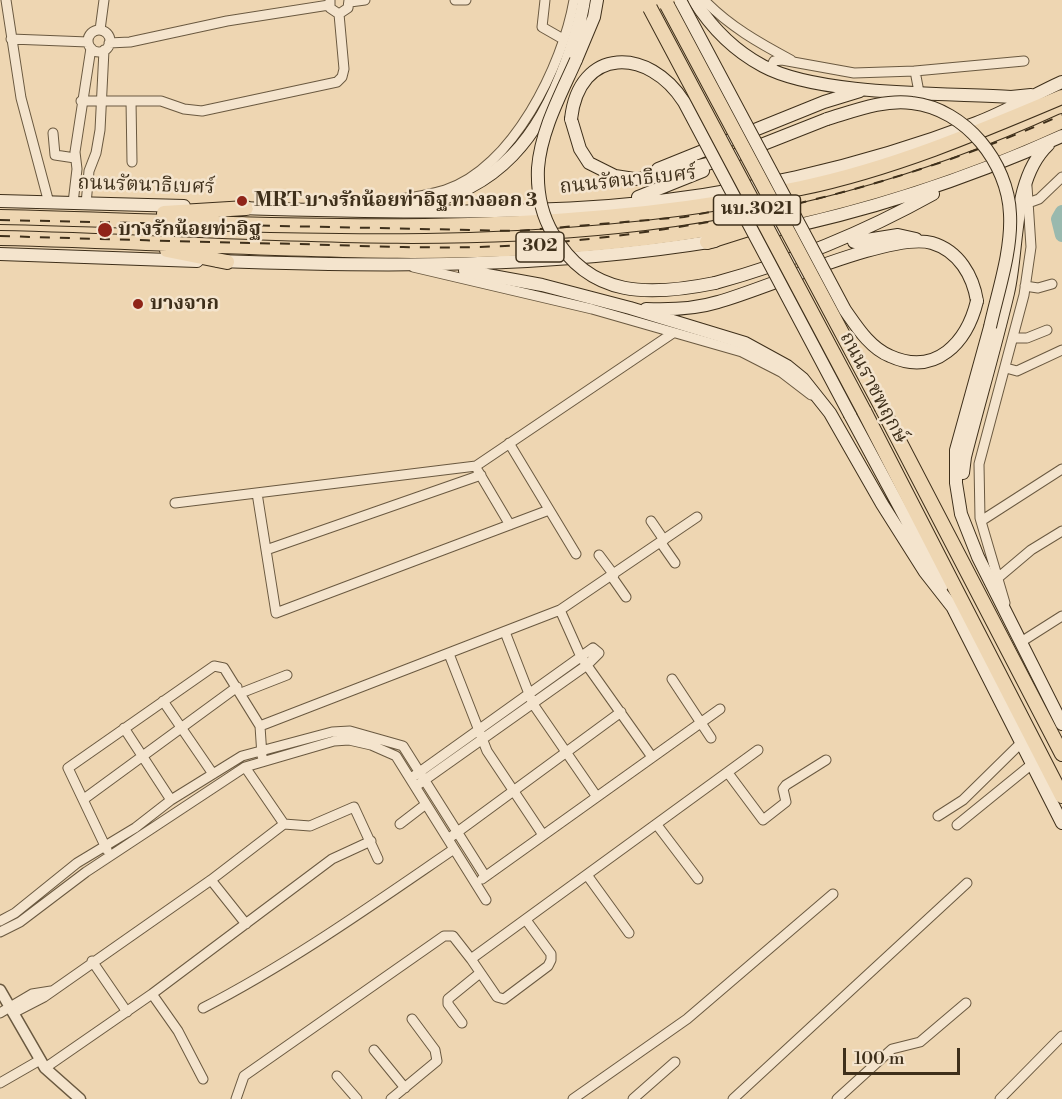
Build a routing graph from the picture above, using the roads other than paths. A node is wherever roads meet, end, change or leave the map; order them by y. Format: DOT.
graph roads {
  1 [pos="104,0"];
  2 [pos="365,0"];
  3 [pos="455,0"];
  4 [pos="466,0"];
  5 [pos="545,0"];
  6 [pos="574,0"];
  7 [pos="584,0"];
  8 [pos="597,0"];
  9 [pos="694,0"];
  10 [pos="705,0"];
  11 [pos="4,1"];
  12 [pos="349,1"];
  13 [pos="673,2"];
  14 [pos="330,3"];
  15 [pos="648,4"];
  16 [pos="339,14"];
  17 [pos="100,30"];
  18 [pos="11,39"];
  19 [pos="562,39"];
  20 [pos="90,45"];
  21 [pos="107,47"];
  22 [pos="1024,61"];
  23 [pos="796,63"];
  24 [pos="770,69"];
  25 [pos="915,71"];
  26 [pos="1062,82"];
  27 [pos="869,89"];
  28 [pos="919,92"];
  29 [pos="1033,94"];
  30 [pos="1062,97"];
  31 [pos="81,101"];
  32 [pos="131,101"];
  33 [pos="100,102"];
  34 [pos="1062,121"];
  35 [pos="53,133"];
  36 [pos="1058,138"];
  37 [pos="752,149"];
  38 [pos="75,158"];
  39 [pos="132,162"];
  40 [pos="615,176"];
  41 [pos="963,177"];
  42 [pos="1062,177"];
  43 [pos="1027,178"];
  44 [pos="0,201"];
  45 [pos="49,203"];
  46 [pos="73,203"];
  47 [pos="1028,203"];
  48 [pos="86,204"];
  49 [pos="612,206"];
  50 [pos="246,208"];
  51 [pos="290,209"];
  52 [pos="810,210"];
  53 [pos="369,211"];
  54 [pos="0,217"];
  55 [pos="82,219"];
  56 [pos="0,238"];
  57 [pos="126,242"];
  58 [pos="707,242"];
  59 [pos="932,243"];
  60 [pos="0,254"];
  61 [pos="804,256"];
  62 [pos="227,262"];
  63 [pos="404,265"];
  64 [pos="428,265"];
  65 [pos="1052,284"];
  66 [pos="1025,286"];
  67 [pos="630,308"];
  68 [pos="1047,330"];
  69 [pos="673,333"];
  70 [pos="1014,338"];
  71 [pos="1062,350"];
  72 [pos="1006,368"];
  73 [pos="857,413"];
  74 [pos="841,431"];
  75 [pos="509,443"];
  76 [pos="476,466"];
  77 [pos="1062,469"];
  78 [pos="481,475"];
  79 [pos="256,493"];
  80 [pos="175,503"];
  81 [pos="549,510"];
  82 [pos="961,514"];
  83 [pos="697,517"];
  84 [pos="651,521"];
  85 [pos="981,521"];
  86 [pos="510,525"];
  87 [pos="1062,531"];
  88 [pos="662,541"];
  89 [pos="266,550"];
  90 [pos="576,554"];
  91 [pos="599,555"];
  92 [pos="675,563"];
  93 [pos="613,576"];
  94 [pos="999,577"];
  95 [pos="626,597"];
  96 [pos="954,609"];
  97 [pos="560,610"];
  98 [pos="1008,616"];
  99 [pos="1062,616"];
  100 [pos="505,632"];
  101 [pos="1021,642"];
  102 [pos="449,654"];
  103 [pos="584,661"];
  104 [pos="287,675"];
  105 [pos="672,679"];
  106 [pos="239,690"];
  107 [pos="531,699"];
  108 [pos="163,701"];
  109 [pos="720,709"];
  110 [pos="621,712"];
  111 [pos="701,723"];
  112 [pos="1062,724"];
  113 [pos="260,726"];
  114 [pos="124,728"];
  115 [pos="180,728"];
  116 [pos="480,736"];
  117 [pos="711,738"];
  118 [pos="1021,743"];
  119 [pos="758,750"];
  120 [pos="565,753"];
  121 [pos="1062,754"];
  122 [pos="142,755"];
  123 [pos="262,755"];
  124 [pos="652,757"];
  125 [pos="826,760"];
  126 [pos="1032,764"];
  127 [pos="245,767"];
  128 [pos="728,773"];
  129 [pos="213,774"];
  130 [pos="416,780"];
  131 [pos="512,792"];
  132 [pos="1062,795"];
  133 [pos="597,797"];
  134 [pos="84,799"];
  135 [pos="171,800"];
  136 [pos="426,804"];
  137 [pos="938,816"];
  138 [pos="1062,823"];
  139 [pos="284,824"];
  140 [pos="400,824"];
  141 [pos="657,825"];
  142 [pos="957,825"];
  143 [pos="457,832"];
  144 [pos="543,835"];
  145 [pos="448,839"];
  146 [pos="371,841"];
  147 [pos="105,847"];
  148 [pos="454,849"];
  149 [pos="113,857"];
  150 [pos="378,859"];
  151 [pos="587,875"];
  152 [pos="485,876"];
  153 [pos="698,879"];
  154 [pos="211,880"];
  155 [pos="967,883"];
  156 [pos="475,884"];
  157 [pos="833,894"];
  158 [pos="486,900"];
  159 [pos="526,920"];
  160 [pos="0,921"];
  161 [pos="246,924"];
  162 [pos="0,932"];
  163 [pos="629,933"];
  164 [pos="471,959"];
  165 [pos="92,961"];
  166 [pos="480,973"];
  167 [pos="0,990"];
  168 [pos="152,994"];
  169 [pos="966,1003"];
  170 [pos="203,1008"];
  171 [pos="7,1011"];
  172 [pos="127,1012"];
  173 [pos="412,1019"];
  174 [pos="462,1023"];
  175 [pos="1062,1036"];
  176 [pos="374,1050"];
  177 [pos="675,1062"];
  178 [pos="42,1064"];
  179 [pos="337,1076"];
  180 [pos="203,1079"];
  181 [pos="0,1083"];
  182 [pos="405,1088"];
  183 [pos="239,1097"];
  184 [pos="80,1099"];
  185 [pos="357,1099"];
  186 [pos="391,1099"];
  187 [pos="573,1099"];
  188 [pos="633,1099"];
  189 [pos="733,1099"];
  190 [pos="837,1099"];
  191 [pos="1000,1099"];
  1 -- 17 [label="street"];
  2 -- 12 [label="street"];
  3 -- 4 [label="street"];
  5 -- 19 [label="street"];
  6 -- 19 [label="street"];
  7 -- 53 [label="main road"];
  8 -- 61 [label="main road, bridge"];
  9 -- 24 [label="main road"];
  10 -- 23 [label="street"];
  11 -- 18 [label="street"];
  12 -- 16 [label="street"];
  13 -- 59 [label="main road, bridge"];
  13 -- 121 [label="main road, ถนนราชพฤกษ์ / นบ.3021, bridge"];
  14 -- 16 [label="street"];
  14 -- 21 [label="street"];
  15 -- 73 [label="main road, ถนนราชพฤกษ์ / นบ.3021, bridge"];
  16 -- 32 [label="street"];
  17 -- 20 [label="street"];
  17 -- 21 [label="street"];
  18 -- 20 [label="street"];
  18 -- 45 [label="street"];
  19 -- 51 [label="street"];
  20 -- 21 [label="street"];
  20 -- 31 [label="street"];
  21 -- 33 [label="street"];
  22 -- 25 [label="street"];
  23 -- 24 [label="street"];
  23 -- 25 [label="street"];
  24 -- 27 [label="main road"];
  25 -- 28 [label="street"];
  26 -- 29 [label="main road, ถนนรัตนาธิเบศร์ / 302"];
  27 -- 28 [label="main road"];
  27 -- 40 [label="main road"];
  28 -- 29 [label="main road"];
  29 -- 49 [label="main road, ถนนรัตนาธิเบศร์ / 302"];
  30 -- 55 [label="main road, ถนนรัตนาธิเบศร์ / 302"];
  31 -- 33 [label="street"];
  31 -- 38 [label="street"];
  32 -- 33 [label="street"];
  32 -- 39 [label="street"];
  33 -- 48 [label="street"];
  34 -- 52 [label="main road, 302"];
  35 -- 38 [label="street"];
  36 -- 41 [label="main road, 302"];
  36 -- 43 [label="main road"];
  37 -- 40 [label="main road"];
  37 -- 49 [label="main road"];
  37 -- 82 [label="main road, bridge"];
  38 -- 46 [label="street"];
  40 -- 73 [label="main road, bridge"];
  41 -- 58 [label="main road, 302"];
  41 -- 61 [label="main road"];
  42 -- 47 [label="street"];
  43 -- 47 [label="street"];
  43 -- 82 [label="main road"];
  44 -- 45 [label="main road, ถนนรัตนาธิเบศร์ / 302"];
  45 -- 46 [label="main road, ถนนรัตนาธิเบศร์ / 302"];
  46 -- 48 [label="main road, ถนนรัตนาธิเบศร์ / 302"];
  47 -- 66 [label="street"];
  48 -- 50 [label="main road, ถนนรัตนาธิเบศร์ / 302"];
  49 -- 53 [label="main road, ถนนรัตนาธิเบศร์ / 302"];
  50 -- 51 [label="main road, ถนนรัตนาธิเบศร์ / 302"];
  50 -- 55 [label="main road"];
  51 -- 53 [label="main road, ถนนรัตนาธิเบศร์ / 302"];
  52 -- 57 [label="main road, 302"];
  52 -- 58 [label="main road"];
  54 -- 55 [label="main road, ถนนรัตนาธิเบศร์ / 302"];
  56 -- 57 [label="main road, 302"];
  57 -- 62 [label="main road"];
  58 -- 64 [label="main road, 302"];
  59 -- 61 [label="main road"];
  59 -- 67 [label="main road"];
  60 -- 62 [label="main road, 302"];
  62 -- 63 [label="main road, 302"];
  63 -- 64 [label="main road, 302"];
  63 -- 69 [label="street"];
  64 -- 67 [label="main road"];
  65 -- 66 [label="street"];
  66 -- 70 [label="street"];
  67 -- 74 [label="main road"];
  68 -- 70 [label="street"];
  69 -- 74 [label="street"];
  69 -- 75 [label="street"];
  70 -- 72 [label="street"];
  71 -- 72 [label="street"];
  72 -- 85 [label="street"];
  73 -- 96 [label="main road"];
  73 -- 132 [label="main road, ถนนราชพฤกษ์ / นบ.3021"];
  74 -- 96 [label="main road"];
  75 -- 76 [label="street"];
  75 -- 81 [label="street"];
  76 -- 78 [label="street"];
  76 -- 79 [label="street"];
  77 -- 85 [label="street"];
  78 -- 86 [label="street"];
  78 -- 89 [label="street"];
  79 -- 80 [label="street"];
  79 -- 89 [label="street"];
  81 -- 86 [label="street"];
  81 -- 90 [label="street"];
  82 -- 98 [label="main road"];
  83 -- 88 [label="street"];
  84 -- 88 [label="street"];
  85 -- 94 [label="street"];
  86 -- 89 [label="street"];
  87 -- 94 [label="street"];
  88 -- 92 [label="street"];
  88 -- 93 [label="street"];
  91 -- 93 [label="street"];
  93 -- 95 [label="street"];
  93 -- 97 [label="street"];
  94 -- 98 [label="street"];
  96 -- 118 [label="main road"];
  97 -- 100 [label="street"];
  97 -- 103 [label="street"];
  98 -- 101 [label="main road"];
  99 -- 101 [label="street"];
  100 -- 102 [label="street"];
  100 -- 107 [label="street"];
  101 -- 112 [label="main road"];
  102 -- 113 [label="street"];
  102 -- 116 [label="street"];
  103 -- 107 [label="street"];
  103 -- 110 [label="street"];
  104 -- 106 [label="street"];
  105 -- 111 [label="street"];
  106 -- 108 [label="street"];
  106 -- 113 [label="street"];
  106 -- 115 [label="street"];
  107 -- 116 [label="street"];
  107 -- 120 [label="street"];
  108 -- 114 [label="street"];
  108 -- 115 [label="street"];
  109 -- 111 [label="street"];
  110 -- 120 [label="street"];
  110 -- 124 [label="street"];
  111 -- 117 [label="street"];
  111 -- 124 [label="street"];
  113 -- 123 [label="street"];
  114 -- 122 [label="street"];
  114 -- 134 [label="street"];
  115 -- 122 [label="street"];
  115 -- 129 [label="street"];
  116 -- 130 [label="street"];
  116 -- 131 [label="street"];
  118 -- 126 [label="main road"];
  118 -- 137 [label="street"];
  119 -- 128 [label="street"];
  120 -- 131 [label="street"];
  120 -- 133 [label="street"];
  122 -- 134 [label="street"];
  122 -- 135 [label="street"];
  123 -- 127 [label="street"];
  123 -- 129 [label="street"];
  123 -- 130 [label="street"];
  124 -- 133 [label="street"];
  125 -- 128 [label="street"];
  126 -- 138 [label="main road"];
  126 -- 142 [label="street"];
  127 -- 139 [label="street"];
  127 -- 149 [label="street"];
  128 -- 141 [label="street"];
  129 -- 135 [label="street"];
  130 -- 136 [label="street"];
  130 -- 143 [label="street"];
  131 -- 143 [label="street"];
  131 -- 144 [label="street"];
  133 -- 144 [label="street"];
  134 -- 147 [label="street"];
  135 -- 147 [label="street"];
  136 -- 140 [label="street"];
  136 -- 145 [label="street"];
  139 -- 146 [label="street"];
  139 -- 154 [label="street"];
  141 -- 151 [label="street"];
  141 -- 153 [label="street"];
  143 -- 145 [label="street"];
  143 -- 152 [label="street"];
  144 -- 152 [label="street"];
  145 -- 148 [label="street"];
  146 -- 150 [label="street"];
  146 -- 161 [label="street"];
  147 -- 149 [label="street"];
  147 -- 160 [label="street"];
  148 -- 156 [label="street"];
  148 -- 170 [label="street"];
  149 -- 162 [label="street"];
  151 -- 159 [label="street"];
  151 -- 163 [label="street"];
  152 -- 156 [label="street"];
  154 -- 161 [label="street"];
  154 -- 165 [label="street"];
  155 -- 189 [label="street"];
  156 -- 158 [label="street"];
  157 -- 187 [label="street"];
  159 -- 164 [label="street"];
  159 -- 166 [label="street"];
  161 -- 168 [label="street"];
  164 -- 166 [label="street"];
  164 -- 183 [label="street"];
  165 -- 171 [label="street"];
  165 -- 172 [label="street"];
  166 -- 174 [label="street"];
  167 -- 171 [label="street"];
  168 -- 172 [label="street"];
  168 -- 180 [label="street"];
  169 -- 190 [label="street"];
  171 -- 178 [label="street"];
  172 -- 178 [label="street"];
  173 -- 182 [label="street"];
  175 -- 191 [label="street"];
  176 -- 182 [label="street"];
  177 -- 188 [label="street"];
  178 -- 181 [label="street"];
  178 -- 184 [label="street"];
  179 -- 185 [label="street"];
  182 -- 186 [label="street"];
}
